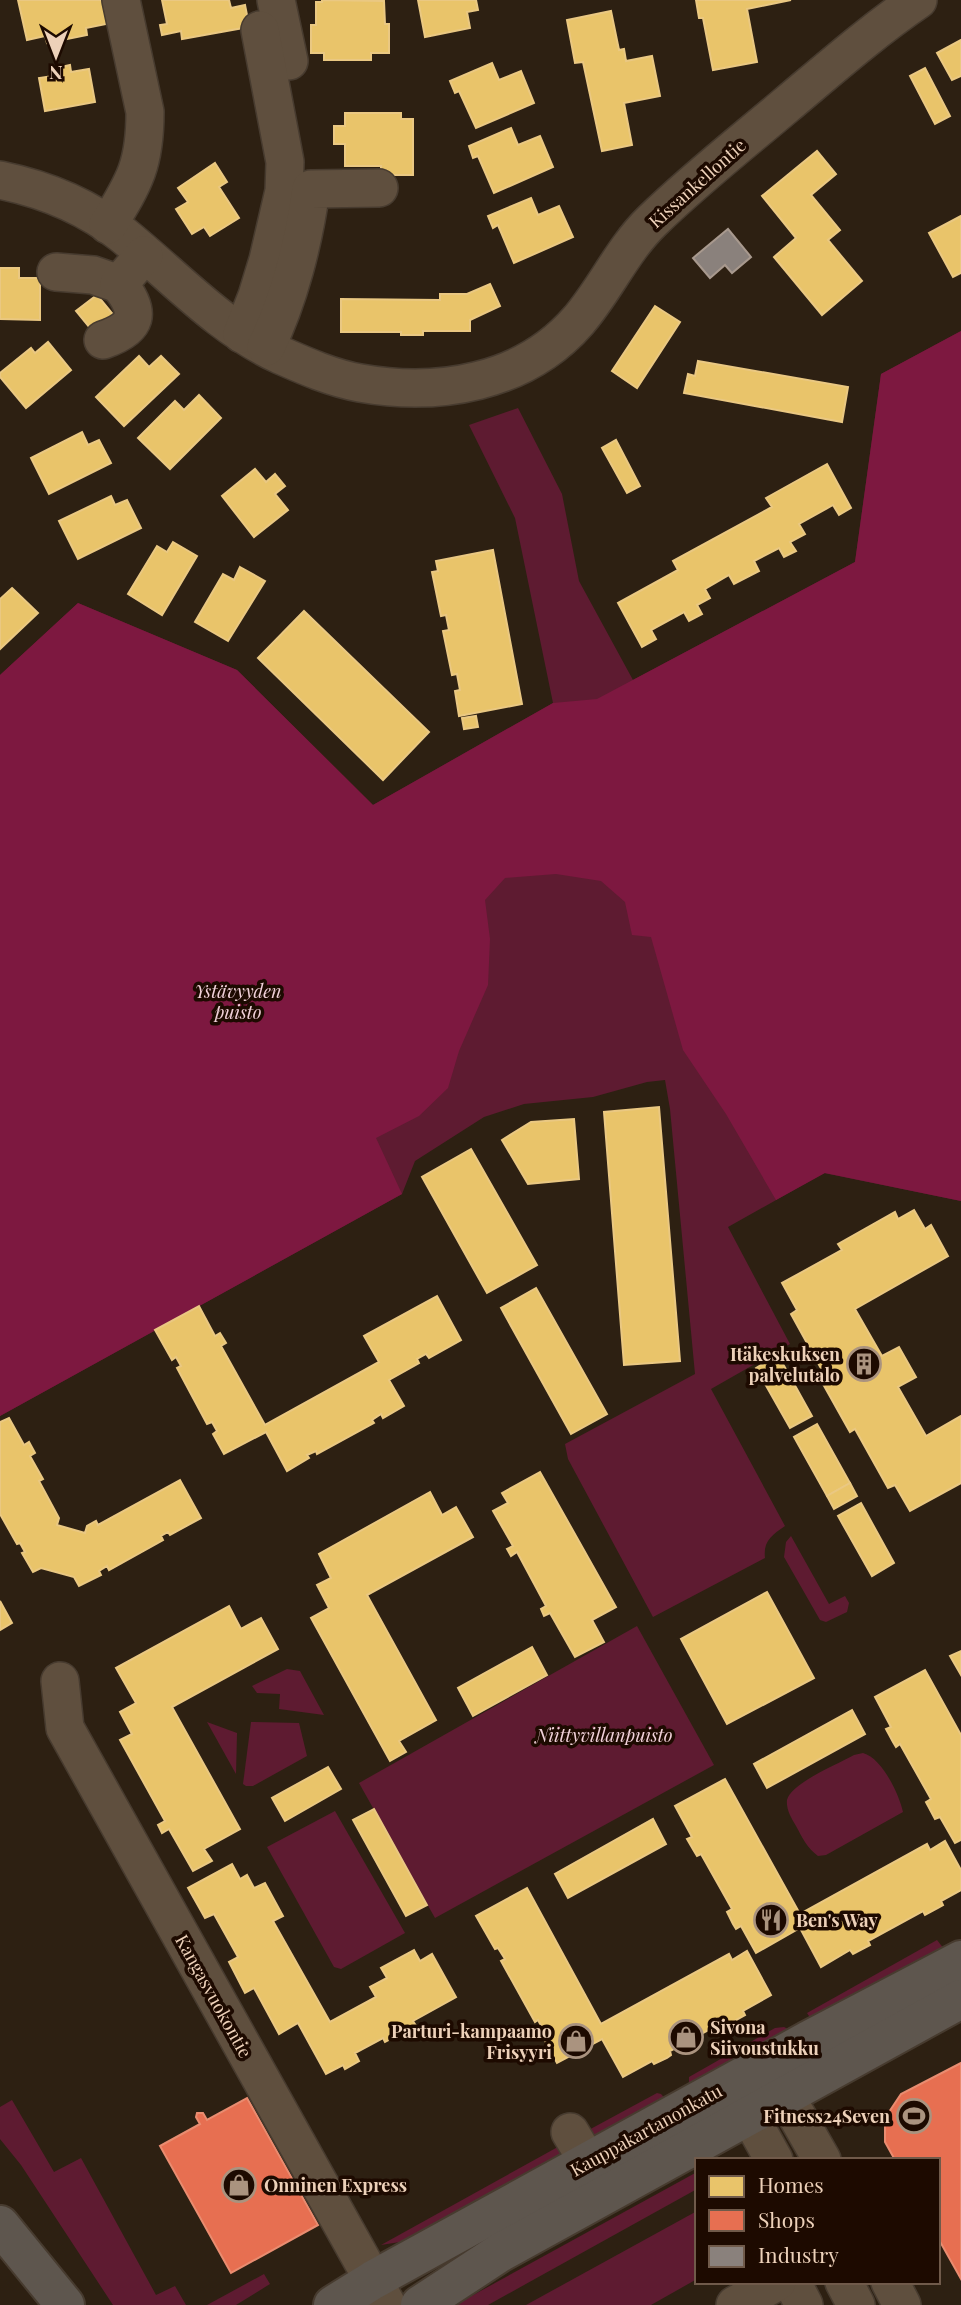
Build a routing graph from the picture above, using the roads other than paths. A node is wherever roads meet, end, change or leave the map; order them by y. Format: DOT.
graph roads {
  1 [pos="121,0"];
  2 [pos="918,0"];
  3 [pos="268,15"];
  4 [pos="0,180"];
  5 [pos="379,188"];
  6 [pos="311,189"];
  7 [pos="108,225"];
  8 [pos="144,255"];
  9 [pos="56,272"];
  10 [pos="119,284"];
  11 [pos="103,340"];
  12 [pos="254,341"];
  13 [pos="60,1681"];
  14 [pos="961,1961"];
  15 [pos="961,1999"];
  16 [pos="748,2074"];
  17 [pos="785,2095"];
  18 [pos="749,2116"];
  19 [pos="773,2158"];
  20 [pos="821,2158"];
  21 [pos="0,2225"];
  22 [pos="773,2284"];
  23 [pos="793,2284"];
  24 [pos="845,2284"];
  25 [pos="891,2284"];
  26 [pos="380,2292"];
  27 [pos="65,2305"];
  28 [pos="333,2305"];
  29 [pos="420,2305"];
  30 [pos="735,2305"];
  31 [pos="804,2305"];
  32 [pos="856,2305"];
  33 [pos="902,2305"];
  1 -- 7 [label="street"];
  2 -- 12 [label="street, Kissankellontie"];
  3 -- 6 [label="street"];
  3 -- 12 [label="street"];
  4 -- 7 [label="street, Kissankellontie"];
  5 -- 6 [label="street"];
  6 -- 12 [label="street"];
  7 -- 8 [label="street, Kissankellontie"];
  8 -- 10 [label="street"];
  8 -- 12 [label="street, Kissankellontie"];
  9 -- 10 [label="street"];
  10 -- 11 [label="street"];
  13 -- 26 [label="street, Kangasvuokontie"];
  14 -- 16 [label="main road, Kauppakartanonkatu"];
  15 -- 17 [label="main road, Kauppakartanonkatu"];
  16 -- 17 [label="street"];
  16 -- 18 [label="street"];
  16 -- 26 [label="main road, Kauppakartanonkatu"];
  17 -- 18 [label="main road, Kauppakartanonkatu"];
  17 -- 20 [label="street"];
  18 -- 19 [label="street"];
  18 -- 29 [label="main road, Kauppakartanonkatu"];
  21 -- 27 [label="main road"];
  22 -- 30 [label="street"];
  23 -- 31 [label="street"];
  24 -- 32 [label="street"];
  25 -- 33 [label="street"];
  26 -- 28 [label="main road, Kauppakartanonkatu"];
}
